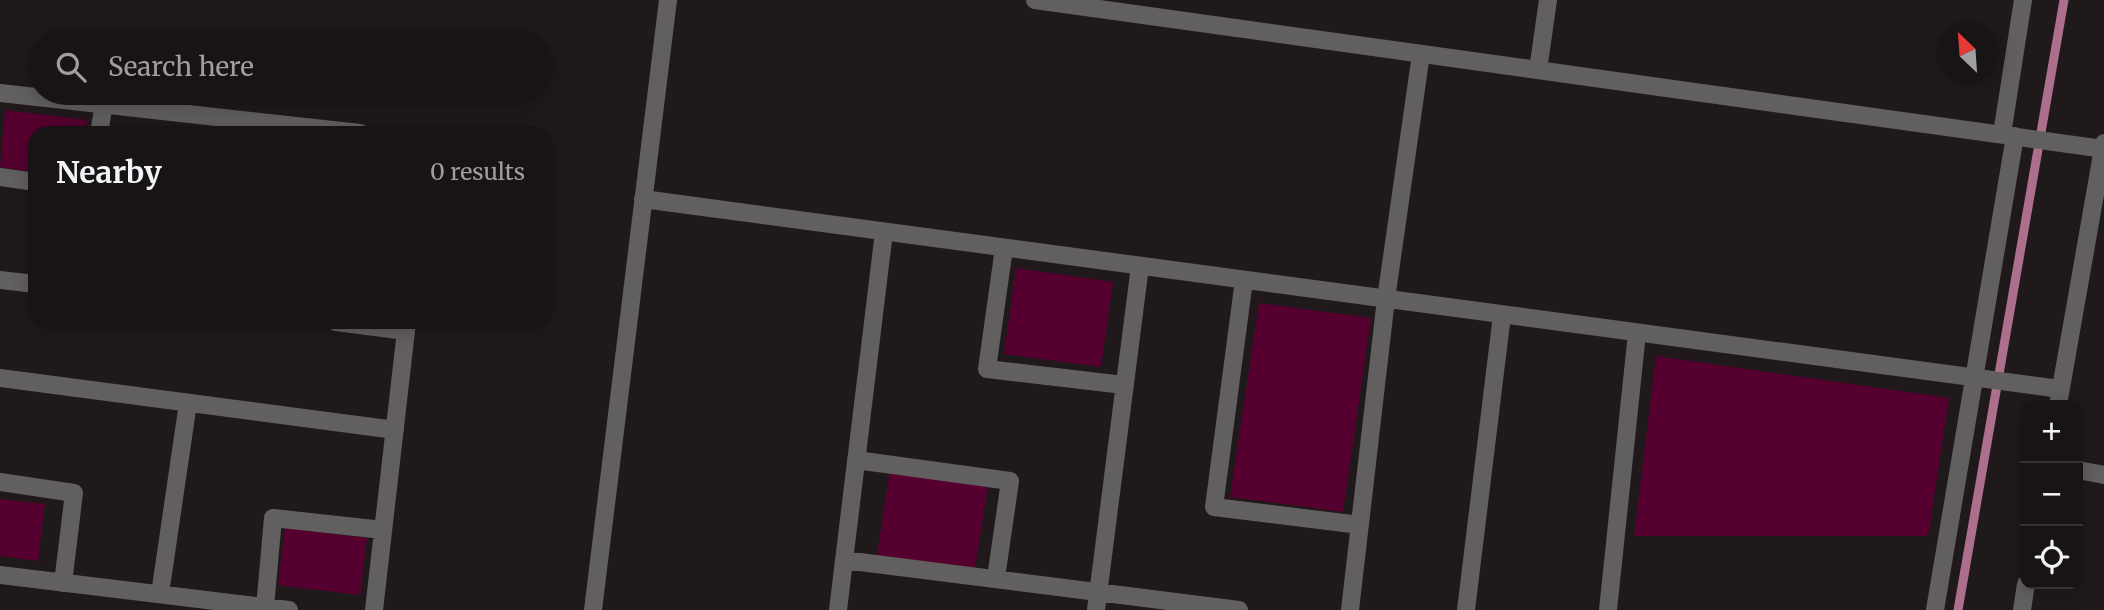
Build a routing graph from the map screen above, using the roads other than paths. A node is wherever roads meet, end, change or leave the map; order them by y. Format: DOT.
graph roads {
  1 [pos="668,0"];
  2 [pos="1035,0"];
  3 [pos="1548,0"];
  4 [pos="2023,0"];
  5 [pos="1421,54"];
  6 [pos="1538,70"];
  7 [pos="0,93"];
  8 [pos="28,96"];
  9 [pos="104,105"];
  10 [pos="109,105"];
  11 [pos="202,124"];
  12 [pos="100,126"];
  13 [pos="234,126"];
  14 [pos="2014,136"];
  15 [pos="2104,147"];
  16 [pos="0,177"];
  17 [pos="28,181"];
  18 [pos="643,199"];
  19 [pos="884,232"];
  20 [pos="1004,248"];
  21 [pos="1140,266"];
  22 [pos="0,280"];
  23 [pos="1244,280"];
  24 [pos="28,283"];
  25 [pos="1386,299"];
  26 [pos="1502,315"];
  27 [pos="407,329"];
  28 [pos="1637,333"];
  29 [pos="0,378"];
  30 [pos="1980,379"];
  31 [pos="1124,385"];
  32 [pos="2059,397"];
  33 [pos="188,403"];
  34 [pos="395,430"];
  35 [pos="856,460"];
  36 [pos="2083,471"];
  37 [pos="2104,475"];
  38 [pos="0,482"];
  39 [pos="1360,525"];
  40 [pos="383,530"];
  41 [pos="844,560"];
  42 [pos="0,575"];
  43 [pos="996,578"];
  44 [pos="64,583"];
  45 [pos="2025,589"];
  46 [pos="160,594"];
  47 [pos="1097,601"];
  48 [pos="265,607"];
  49 [pos="289,610"];
  50 [pos="374,610"];
  51 [pos="593,610"];
  52 [pos="838,610"];
  53 [pos="1239,610"];
  54 [pos="1350,610"];
  55 [pos="1466,610"];
  56 [pos="1608,610"];
  57 [pos="1935,610"];
  58 [pos="2022,610"];
  1 -- 18 [label="street"];
  2 -- 5 [label="street"];
  3 -- 6 [label="street"];
  4 -- 14 [label="street"];
  5 -- 6 [label="street"];
  5 -- 25 [label="street"];
  6 -- 14 [label="street"];
  7 -- 8 [label="street"];
  9 -- 12 [label="street"];
  10 -- 11 [label="street"];
  11 -- 13 [label="street"];
  14 -- 15 [label="street"];
  14 -- 30 [label="street"];
  15 -- 32 [label="street"];
  16 -- 17 [label="street"];
  18 -- 19 [label="street"];
  18 -- 51 [label="street"];
  19 -- 20 [label="street"];
  19 -- 35 [label="street"];
  20 -- 21 [label="street"];
  20 -- 31 [label="street"];
  21 -- 23 [label="street"];
  21 -- 31 [label="street"];
  22 -- 24 [label="street"];
  23 -- 25 [label="street"];
  23 -- 39 [label="street"];
  25 -- 26 [label="street"];
  25 -- 39 [label="street"];
  26 -- 28 [label="street"];
  26 -- 55 [label="street"];
  27 -- 34 [label="street"];
  28 -- 30 [label="street"];
  28 -- 56 [label="street"];
  29 -- 33 [label="street"];
  30 -- 32 [label="street"];
  30 -- 57 [label="street"];
  31 -- 47 [label="street"];
  33 -- 34 [label="street"];
  33 -- 46 [label="street"];
  34 -- 40 [label="street"];
  35 -- 41 [label="street"];
  35 -- 43 [label="street"];
  36 -- 37 [label="street"];
  38 -- 44 [label="street"];
  39 -- 54 [label="street"];
  40 -- 48 [label="street"];
  40 -- 50 [label="street"];
  41 -- 43 [label="street"];
  41 -- 52 [label="street"];
  42 -- 44 [label="street"];
  43 -- 47 [label="street"];
  44 -- 46 [label="street"];
  45 -- 58 [label="street"];
  46 -- 48 [label="street"];
  47 -- 53 [label="street"];
  48 -- 49 [label="street"];
}
